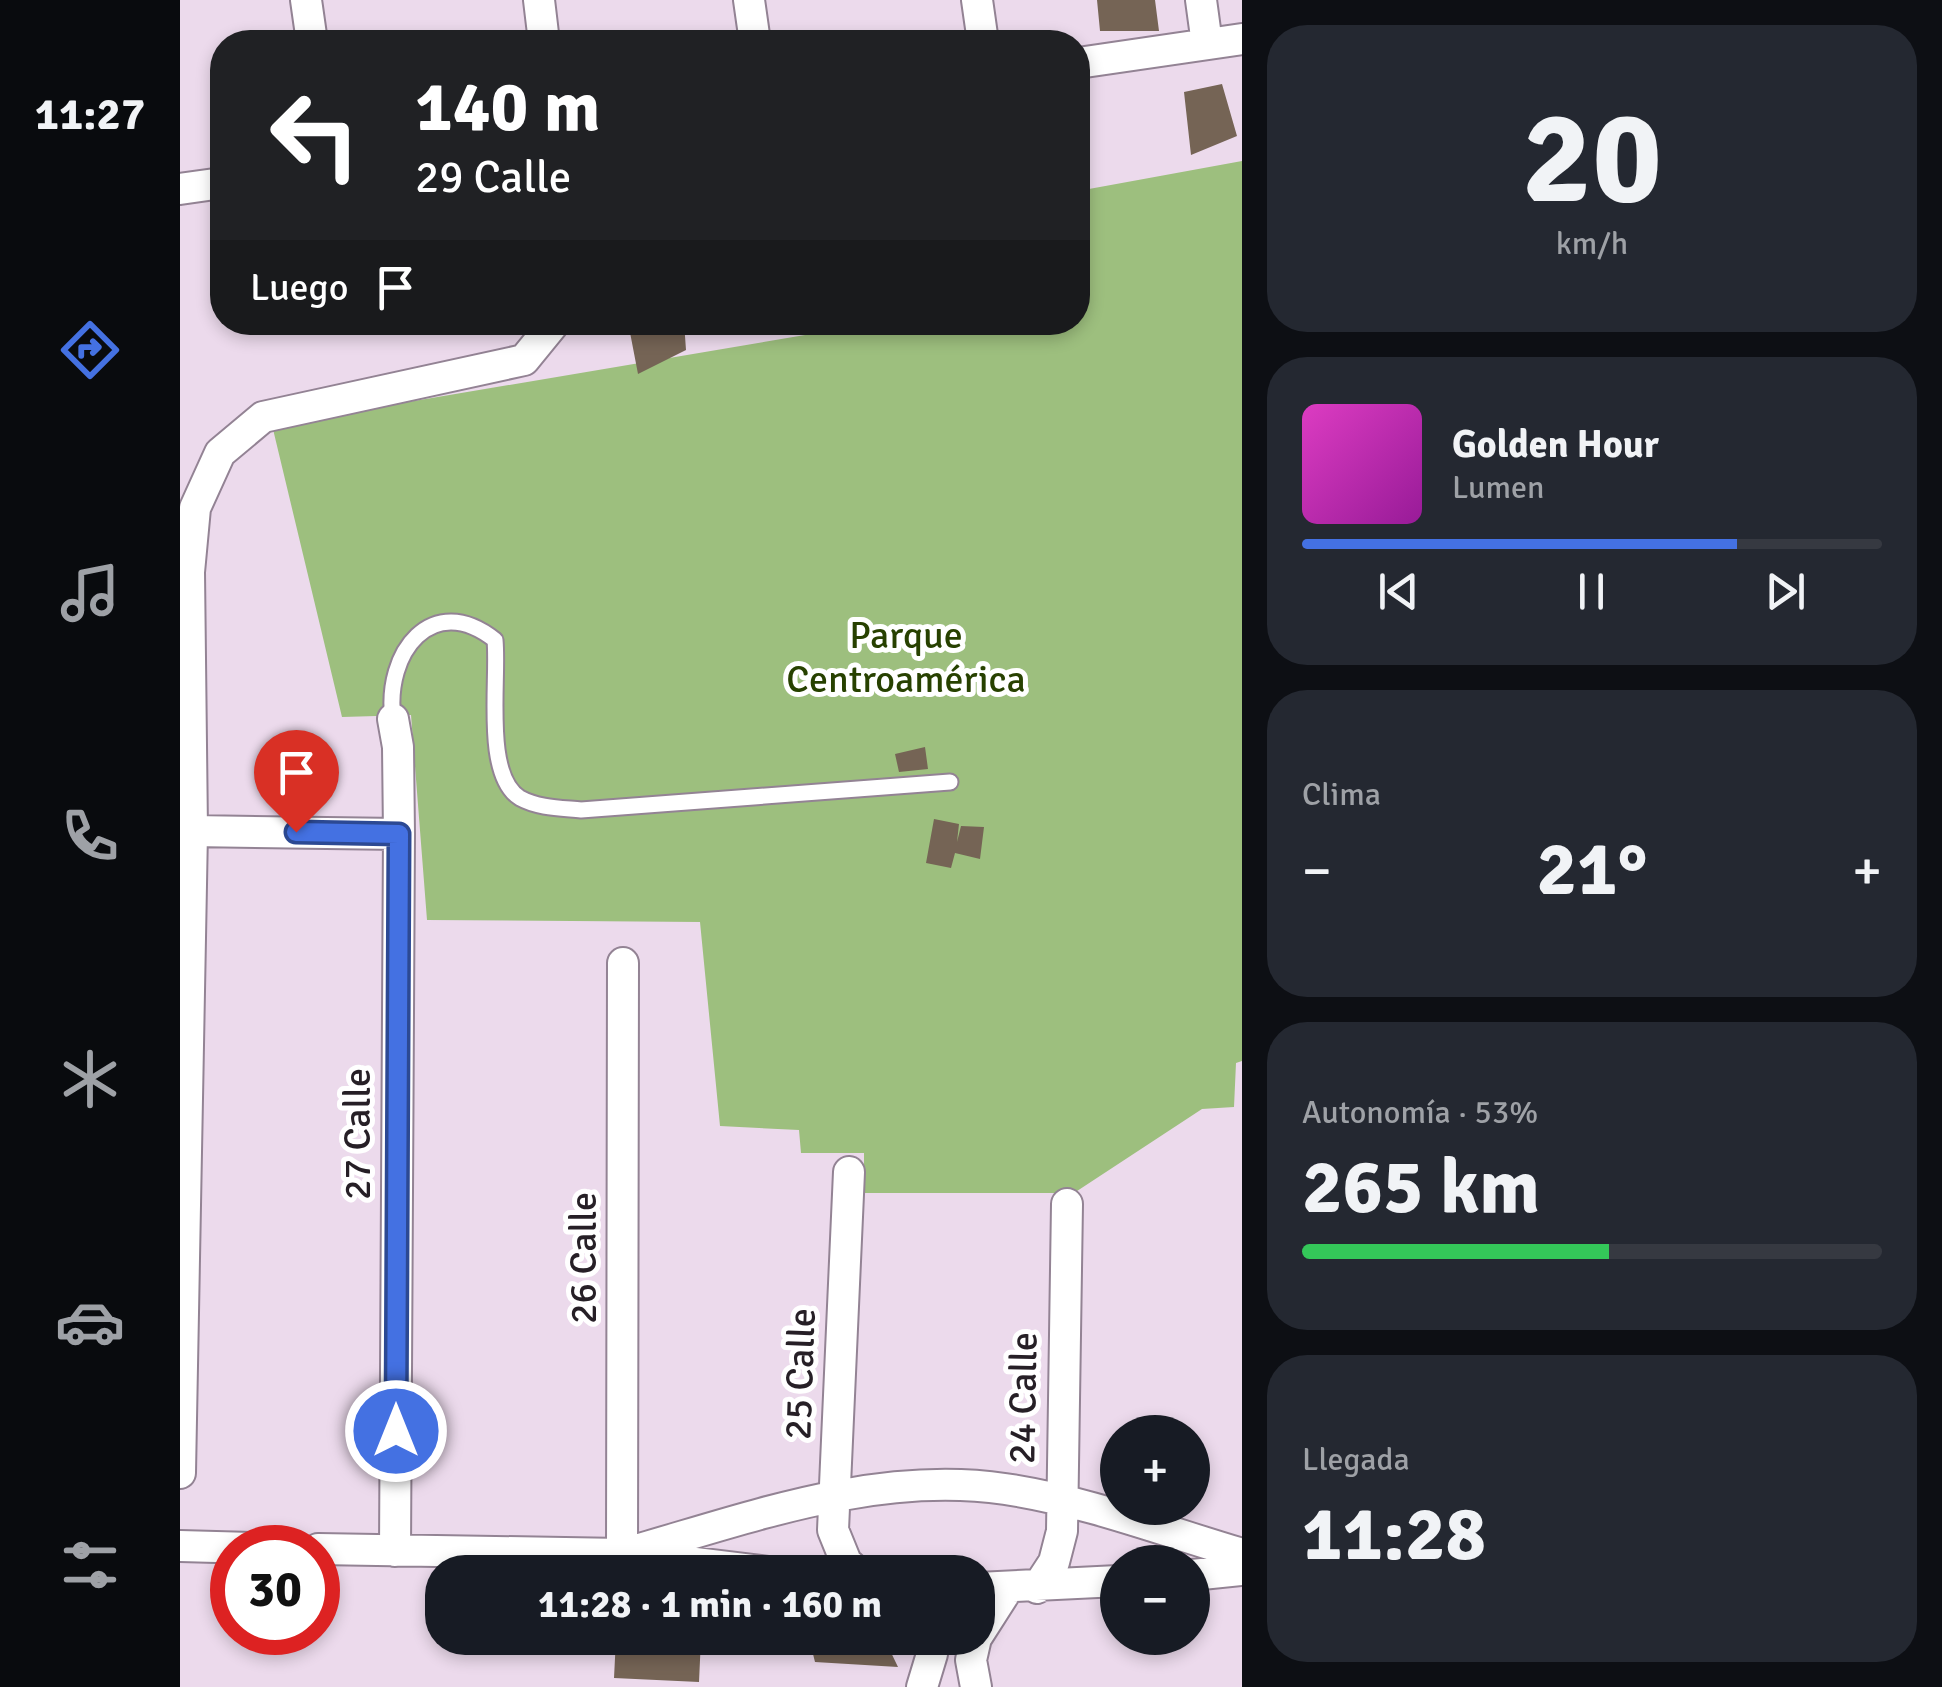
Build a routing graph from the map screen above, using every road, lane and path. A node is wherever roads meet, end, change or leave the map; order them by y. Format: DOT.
graph roads {
  1 [pos="306,0"];
  2 [pos="539,0"];
  3 [pos="749,0"];
  4 [pos="977,0"];
  5 [pos="1201,0"];
  6 [pos="310,30"];
  7 [pos="543,30"];
  8 [pos="753,30"];
  9 [pos="981,30"];
  10 [pos="1242,39"];
  11 [pos="1208,44"];
  12 [pos="1090,61"];
  13 [pos="210,185"];
  14 [pos="180,189"];
  15 [pos="544,335"];
  16 [pos="393,719"];
  17 [pos="950,782"];
  18 [pos="192,831"];
  19 [pos="399,834"];
  20 [pos="624,963"];
  21 [pos="849,1172"];
  22 [pos="1067,1204"];
  23 [pos="180,1473"];
  24 [pos="836,1494"];
  25 [pos="1060,1500"];
  26 [pos="180,1546"];
  27 [pos="210,1547"];
  28 [pos="340,1550"];
  29 [pos="395,1551"];
  30 [pos="622,1554"];
  31 [pos="1242,1554"];
  32 [pos="630,1555"];
  33 [pos="843,1555"];
  34 [pos="1242,1570"];
  35 [pos="1210,1573"];
  36 [pos="1100,1582"];
  37 [pos="995,1588"];
  38 [pos="1023,1588"];
  39 [pos="995,1617"];
  40 [pos="932,1655"];
  41 [pos="972,1655"];
  42 [pos="922,1687"];
  43 [pos="976,1687"];
  1 -- 6 [label="street"];
  2 -- 7 [label="street"];
  3 -- 8 [label="street"];
  4 -- 9 [label="street"];
  5 -- 11 [label="street"];
  10 -- 11 [label="street"];
  11 -- 12 [label="street"];
  13 -- 14 [label="street"];
  15 -- 18 [label="street"];
  16 -- 17 [label="lane"];
  16 -- 19 [label="street, 27 Calle"];
  18 -- 19 [label="street"];
  18 -- 23 [label="street"];
  19 -- 29 [label="street, 27 Calle"];
  20 -- 30 [label="street, 26 Calle"];
  21 -- 24 [label="street, 25 Calle"];
  22 -- 25 [label="street, 24 Calle"];
  24 -- 25 [label="street"];
  24 -- 30 [label="street"];
  24 -- 33 [label="street, 25 Calle"];
  25 -- 31 [label="street"];
  25 -- 38 [label="street, 24 Calle"];
  26 -- 27 [label="street"];
  28 -- 29 [label="street"];
  29 -- 30 [label="street"];
  30 -- 32 [label="street"];
  34 -- 35 [label="street"];
  36 -- 38 [label="street"];
  37 -- 38 [label="street"];
  38 -- 39 [label="street, 24 Calle"];
  40 -- 42 [label="street"];
  41 -- 43 [label="street"];
}
